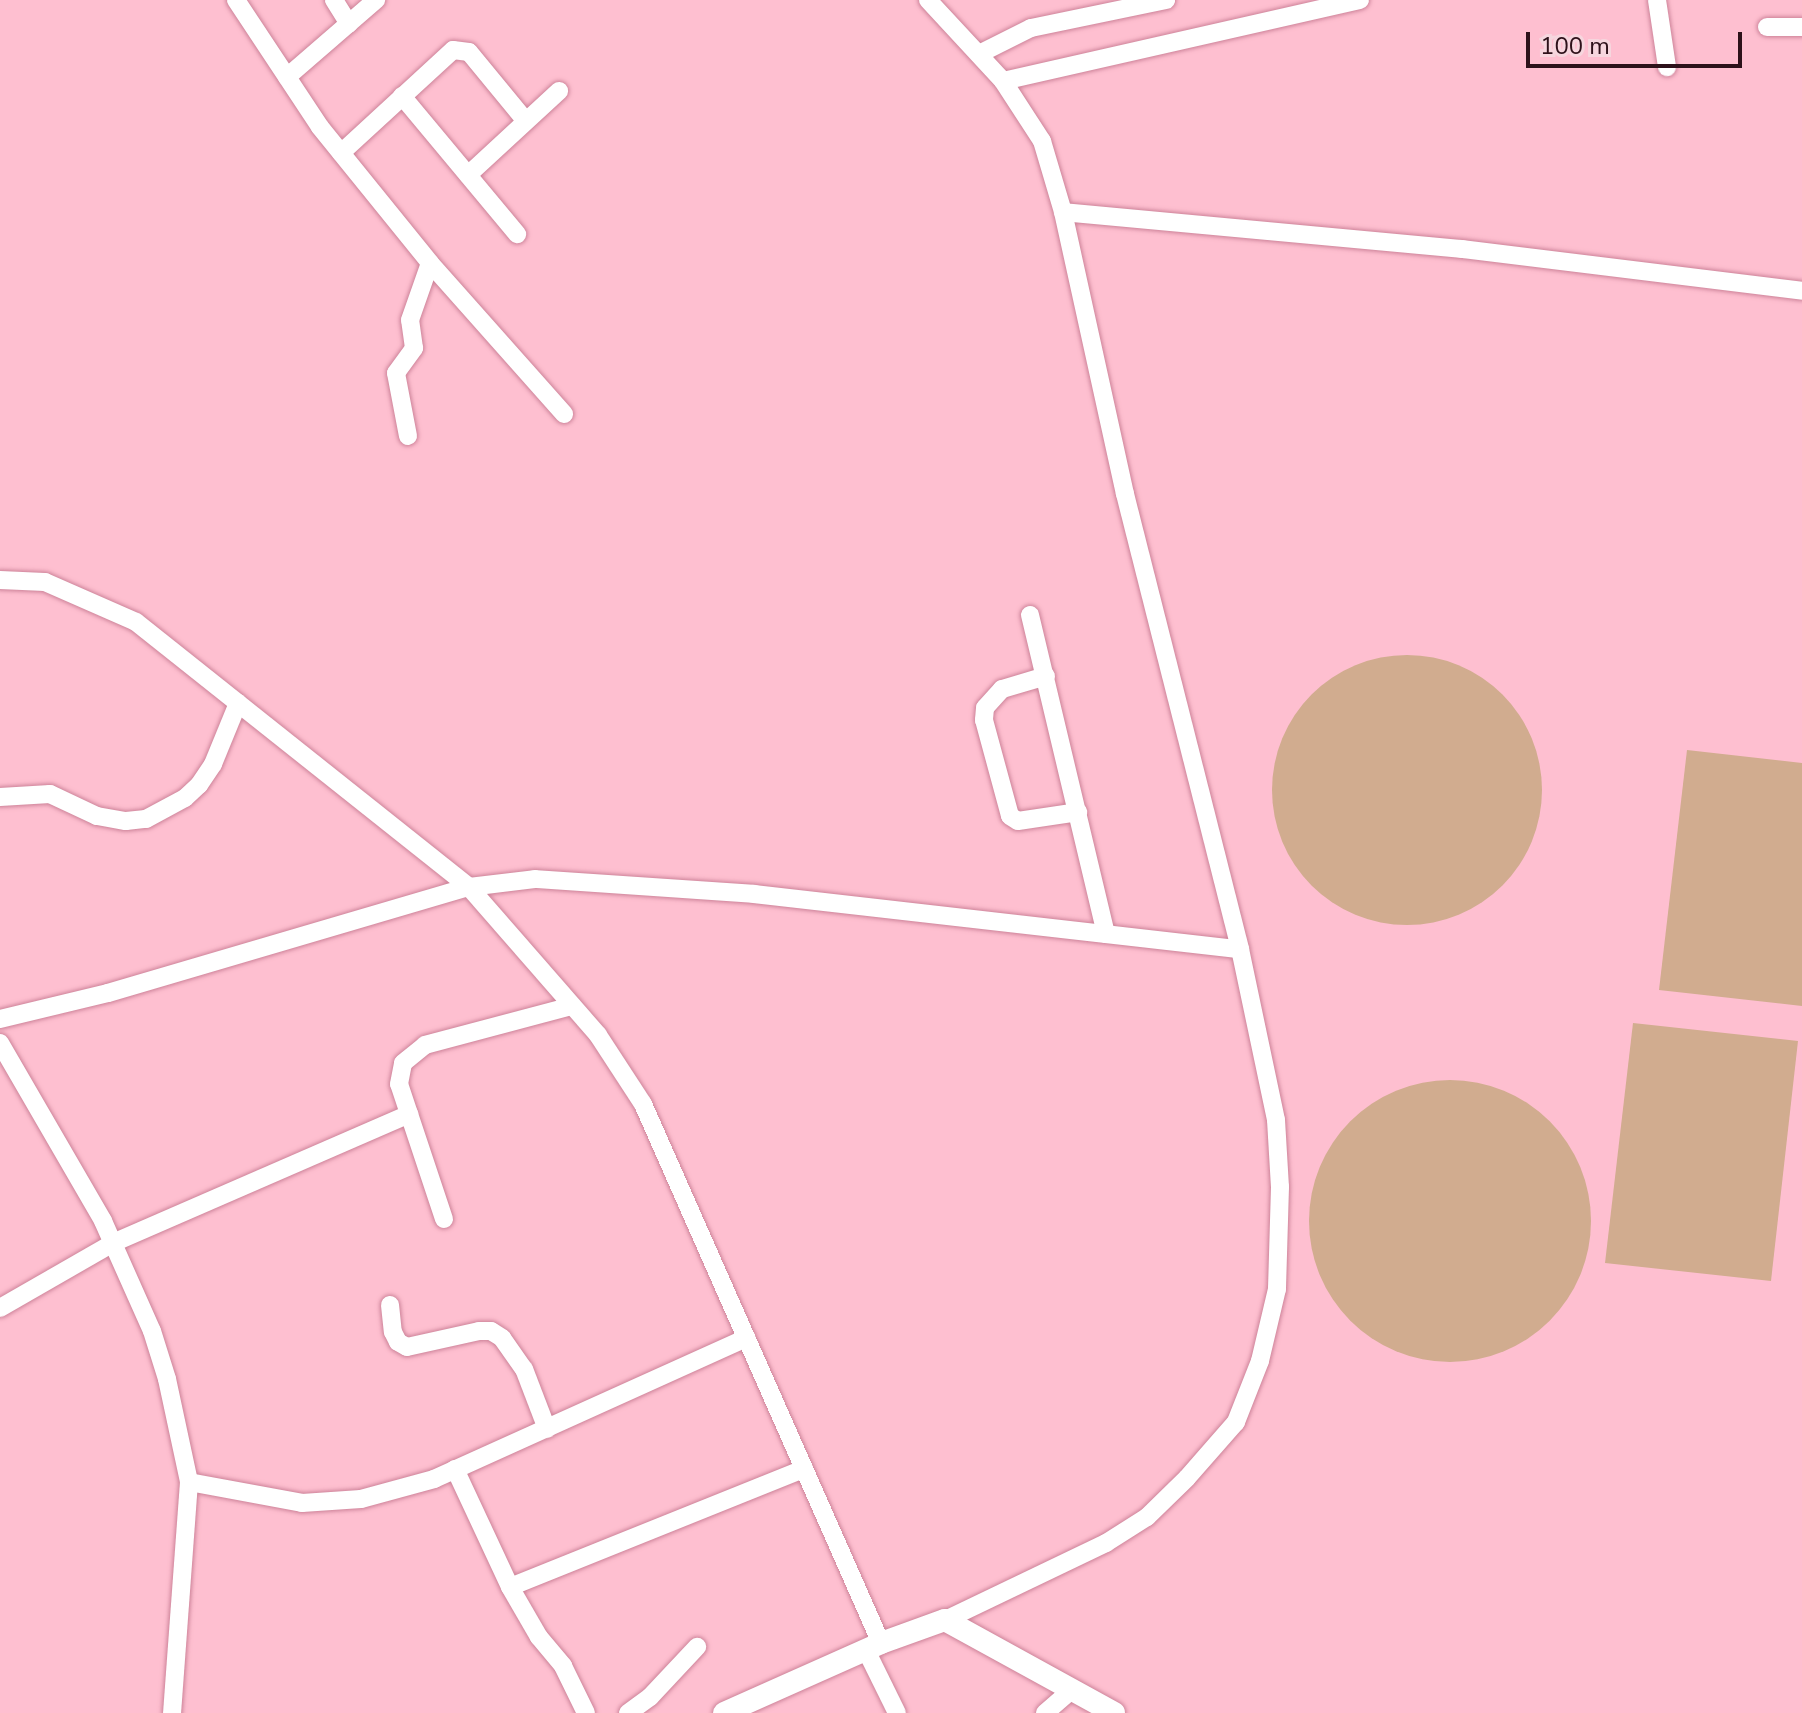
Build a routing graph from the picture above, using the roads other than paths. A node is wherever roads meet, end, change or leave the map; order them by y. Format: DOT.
graph roads {
  1 [pos="236,0"];
  2 [pos="334,0"];
  3 [pos="376,0"];
  4 [pos="928,0"];
  5 [pos="1166,0"];
  6 [pos="1360,0"];
  7 [pos="1657,0"];
  8 [pos="349,24"];
  9 [pos="1767,27"];
  10 [pos="1802,27"];
  11 [pos="979,54"];
  12 [pos="1667,67"];
  13 [pos="287,77"];
  14 [pos="1003,81"];
  15 [pos="559,91"];
  16 [pos="402,96"];
  17 [pos="525,120"];
  18 [pos="341,153"];
  19 [pos="468,175"];
  20 [pos="1063,212"];
  21 [pos="517,234"];
  22 [pos="430,263"];
  23 [pos="1802,291"];
  24 [pos="564,414"];
  25 [pos="408,436"];
  26 [pos="0,580"];
  27 [pos="1030,615"];
  28 [pos="1046,676"];
  29 [pos="238,703"];
  30 [pos="0,797"];
  31 [pos="1078,812"];
  32 [pos="469,887"];
  33 [pos="1106,934"];
  34 [pos="1240,949"];
  35 [pos="572,1006"];
  36 [pos="1,1012"];
  37 [pos="0,1043"];
  38 [pos="8,1071"];
  39 [pos="409,1114"];
  40 [pos="444,1219"];
  41 [pos="113,1243"];
  42 [pos="390,1305"];
  43 [pos="0,1308"];
  44 [pos="747,1338"];
  45 [pos="547,1429"];
  46 [pos="455,1469"];
  47 [pos="804,1469"];
  48 [pos="189,1482"];
  49 [pos="510,1587"];
  50 [pos="945,1620"];
  51 [pos="697,1647"];
  52 [pos="873,1647"];
  53 [pos="1073,1689"];
  54 [pos="172,1713"];
  55 [pos="586,1713"];
  56 [pos="628,1713"];
  57 [pos="724,1713"];
  58 [pos="897,1713"];
  59 [pos="1045,1713"];
  60 [pos="1114,1713"];
  1 -- 13 [label="street"];
  2 -- 8 [label="street"];
  3 -- 8 [label="street"];
  4 -- 11 [label="street"];
  5 -- 11 [label="street"];
  6 -- 14 [label="street"];
  7 -- 12 [label="street"];
  8 -- 13 [label="street"];
  9 -- 10 [label="street"];
  11 -- 14 [label="street"];
  13 -- 18 [label="street"];
  14 -- 20 [label="street"];
  15 -- 17 [label="street"];
  16 -- 17 [label="street"];
  16 -- 18 [label="street"];
  16 -- 19 [label="street"];
  17 -- 19 [label="street"];
  18 -- 22 [label="street"];
  19 -- 21 [label="street"];
  20 -- 23 [label="street"];
  20 -- 34 [label="street"];
  22 -- 24 [label="street"];
  22 -- 25 [label="street"];
  26 -- 29 [label="street"];
  27 -- 28 [label="street"];
  28 -- 31 [label="street"];
  28 -- 31 [label="street"];
  29 -- 30 [label="street"];
  29 -- 32 [label="street"];
  31 -- 33 [label="street"];
  32 -- 33 [label="street"];
  32 -- 35 [label="street"];
  32 -- 36 [label="street"];
  33 -- 34 [label="street"];
  34 -- 50 [label="street"];
  35 -- 39 [label="street"];
  35 -- 44 [label="street"];
  37 -- 38 [label="street"];
  38 -- 41 [label="street"];
  39 -- 40 [label="street"];
  39 -- 41 [label="street"];
  41 -- 43 [label="street"];
  41 -- 48 [label="street"];
  42 -- 45 [label="street"];
  44 -- 45 [label="street"];
  44 -- 47 [label="street"];
  45 -- 46 [label="street"];
  46 -- 48 [label="street"];
  46 -- 49 [label="street"];
  47 -- 49 [label="street"];
  47 -- 52 [label="street"];
  48 -- 54 [label="street"];
  49 -- 55 [label="street"];
  50 -- 52 [label="main road"];
  50 -- 53 [label="main road"];
  51 -- 56 [label="street"];
  52 -- 57 [label="main road"];
  52 -- 58 [label="street"];
  53 -- 59 [label="street"];
  53 -- 60 [label="main road"];
}
